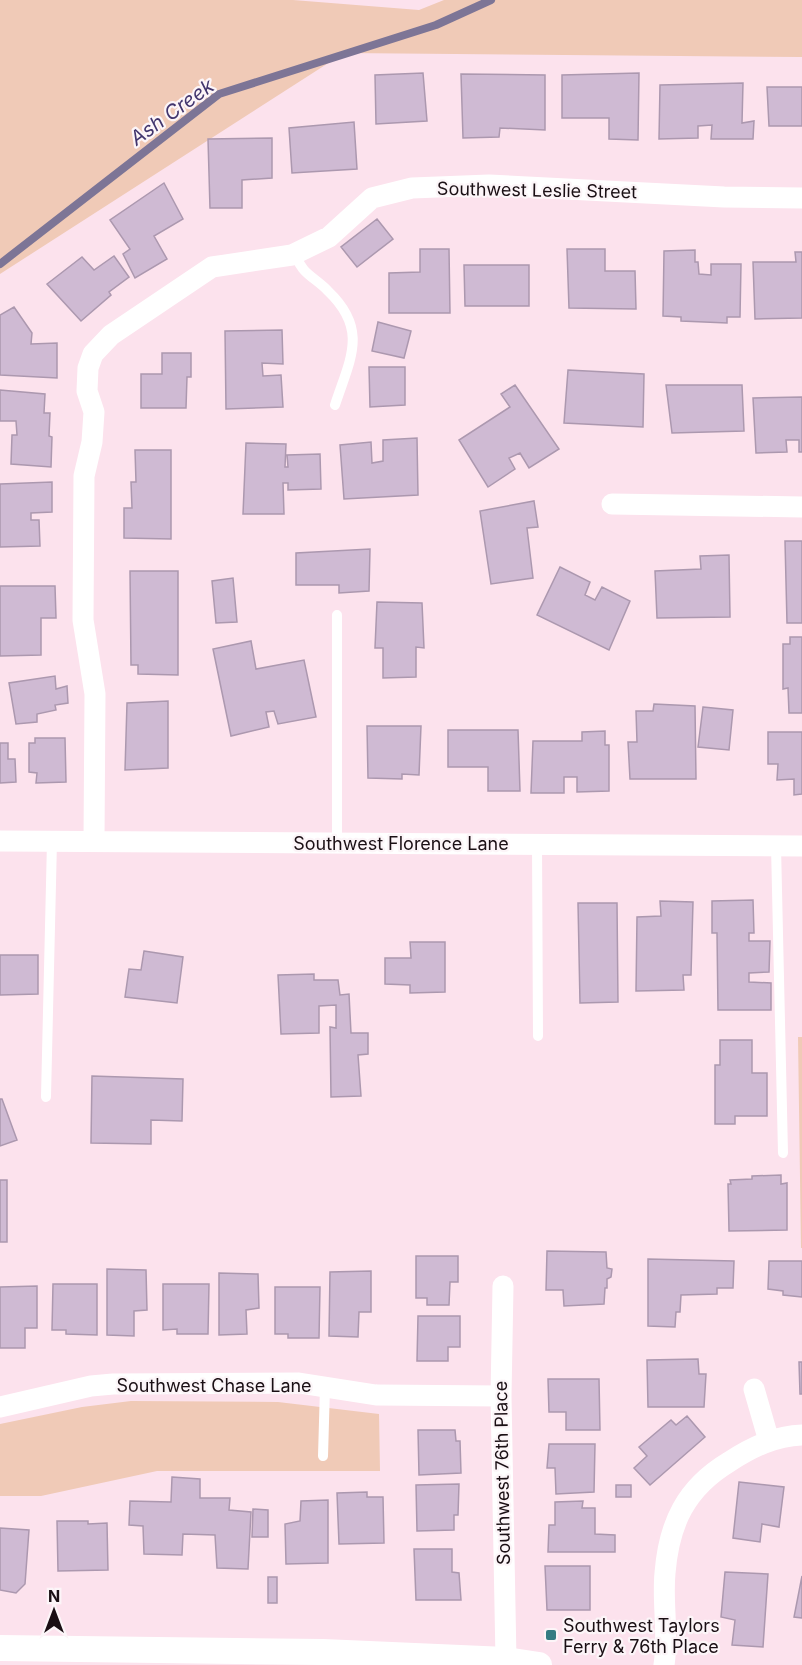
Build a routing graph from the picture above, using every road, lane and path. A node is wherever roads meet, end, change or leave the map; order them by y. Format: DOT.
graph roads {
  1 [pos="802,198"];
  2 [pos="293,254"];
  3 [pos="335,405"];
  4 [pos="612,504"];
  5 [pos="802,507"];
  6 [pos="337,615"];
  7 [pos="0,842"];
  8 [pos="52,842"];
  9 [pos="94,842"];
  10 [pos="337,843"];
  11 [pos="537,844"];
  12 [pos="776,846"];
  13 [pos="802,846"];
  14 [pos="538,1036"];
  15 [pos="46,1097"];
  16 [pos="783,1153"];
  17 [pos="503,1286"];
  18 [pos="326,1387"];
  19 [pos="754,1389"];
  20 [pos="501,1396"];
  21 [pos="0,1407"];
  22 [pos="802,1435"];
  23 [pos="770,1441"];
  24 [pos="323,1456"];
  25 [pos="0,1648"];
  26 [pos="506,1660"];
  27 [pos="539,1665"];
  28 [pos="664,1665"];
  1 -- 2 [label="street, Southwest Leslie Street"];
  2 -- 3 [label="lane"];
  2 -- 9 [label="street, Southwest Leslie Street"];
  4 -- 5 [label="street"];
  6 -- 10 [label="lane"];
  7 -- 8 [label="street, Southwest Florence Lane"];
  8 -- 9 [label="street, Southwest Florence Lane"];
  8 -- 15 [label="lane"];
  9 -- 10 [label="street, Southwest Florence Lane"];
  10 -- 11 [label="street, Southwest Florence Lane"];
  11 -- 12 [label="street, Southwest Florence Lane"];
  11 -- 14 [label="lane"];
  12 -- 13 [label="street, Southwest Florence Lane"];
  12 -- 16 [label="lane"];
  17 -- 20 [label="street, Southwest 76th Place"];
  18 -- 20 [label="street, Southwest Chase Lane"];
  18 -- 21 [label="street, Southwest Chase Lane"];
  18 -- 24 [label="lane"];
  19 -- 23 [label="street"];
  20 -- 26 [label="street, Southwest 76th Place"];
  22 -- 23 [label="street"];
  23 -- 28 [label="street"];
  25 -- 26 [label="street"];
  26 -- 27 [label="street"];
}
